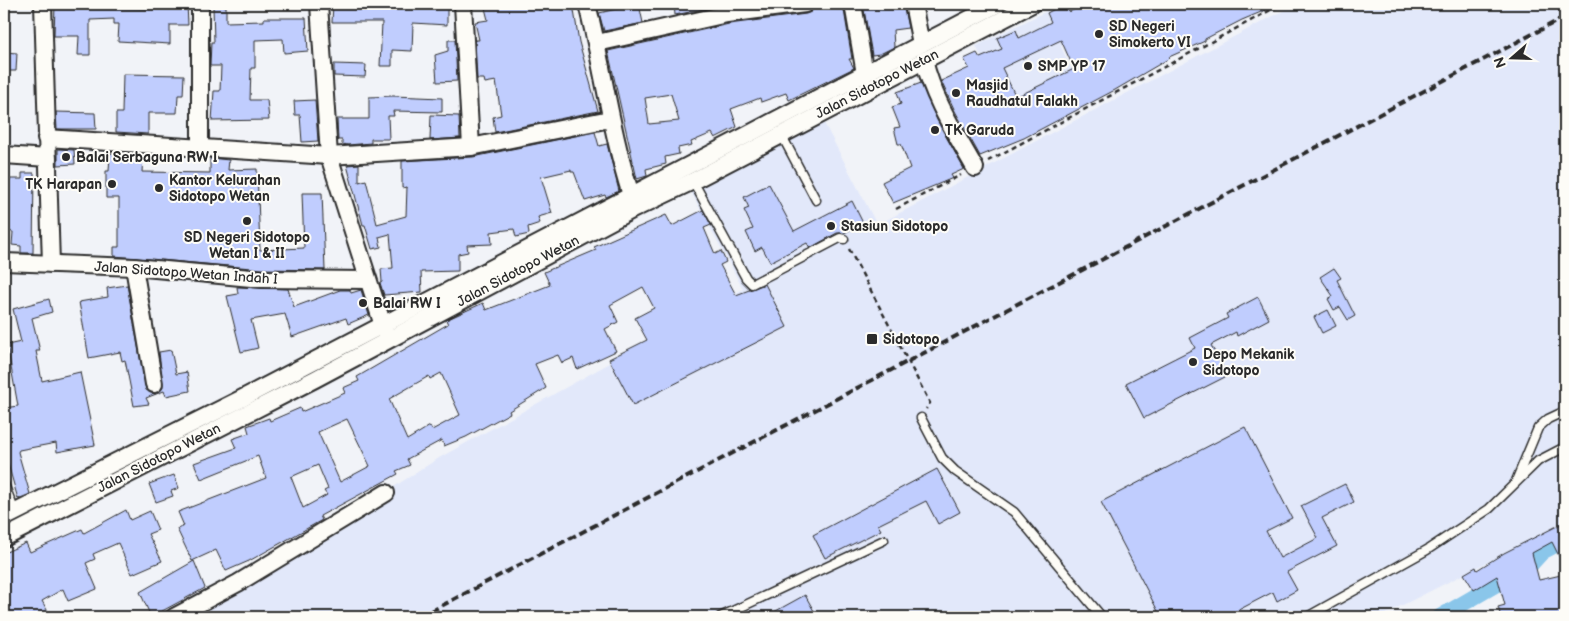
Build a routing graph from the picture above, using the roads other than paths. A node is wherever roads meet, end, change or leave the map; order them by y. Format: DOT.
graph roads {
  1 [pos="42,4"];
  2 [pos="200,4"];
  3 [pos="318,4"];
  4 [pos="463,4"];
  5 [pos="588,4"];
  6 [pos="800,4"];
  7 [pos="854,4"];
  8 [pos="913,4"];
  9 [pos="998,4"];
  10 [pos="1032,4"];
  11 [pos="597,43"];
  12 [pos="922,52"];
  13 [pos="865,74"];
  14 [pos="610,120"];
  15 [pos="781,134"];
  16 [pos="46,138"];
  17 [pos="200,146"];
  18 [pos="470,147"];
  19 [pos="4,155"];
  20 [pos="329,156"];
  21 [pos="48,158"];
  22 [pos="975,168"];
  23 [pos="693,181"];
  24 [pos="630,195"];
  25 [pos="816,200"];
  26 [pos="844,239"];
  27 [pos="4,262"];
  28 [pos="51,264"];
  29 [pos="134,267"];
  30 [pos="368,280"];
  31 [pos="382,324"];
  32 [pos="388,340"];
  33 [pos="154,384"];
  34 [pos="1565,411"];
  35 [pos="921,418"];
  36 [pos="1565,447"];
  37 [pos="4,484"];
  38 [pos="1514,486"];
  39 [pos="386,493"];
  40 [pos="9,515"];
  41 [pos="4,538"];
  42 [pos="884,540"];
  43 [pos="174,617"];
  44 [pos="720,617"];
  45 [pos="1102,617"];
  46 [pos="1307,617"];
  1 -- 16 [label="street"];
  2 -- 17 [label="street"];
  3 -- 20 [label="street"];
  4 -- 18 [label="street"];
  5 -- 11 [label="street"];
  6 -- 11 [label="street"];
  7 -- 13 [label="street"];
  8 -- 12 [label="street"];
  9 -- 12 [label="street, Jalan Sidotopo Wetan"];
  10 -- 12 [label="street, Jalan Sidotopo Wetan"];
  11 -- 14 [label="street"];
  12 -- 13 [label="street, Jalan Sidotopo Wetan"];
  12 -- 15 [label="street, Jalan Sidotopo Wetan"];
  12 -- 22 [label="street"];
  13 -- 24 [label="street, Jalan Sidotopo Wetan"];
  14 -- 18 [label="street"];
  14 -- 24 [label="street"];
  15 -- 23 [label="street, Jalan Sidotopo Wetan"];
  15 -- 25 [label="lane"];
  16 -- 17 [label="street"];
  16 -- 21 [label="street"];
  17 -- 20 [label="street"];
  18 -- 20 [label="street"];
  19 -- 21 [label="street"];
  20 -- 30 [label="street"];
  21 -- 28 [label="street"];
  23 -- 26 [label="lane"];
  23 -- 32 [label="street, Jalan Sidotopo Wetan"];
  24 -- 31 [label="street, Jalan Sidotopo Wetan"];
  27 -- 28 [label="street, Jalan Sidotopo Wetan Indah I"];
  28 -- 29 [label="street, Jalan Sidotopo Wetan Indah I"];
  29 -- 30 [label="street, Jalan Sidotopo Wetan Indah I"];
  29 -- 33 [label="street"];
  30 -- 31 [label="street"];
  31 -- 32 [label="street"];
  31 -- 40 [label="street, Jalan Sidotopo Wetan"];
  32 -- 41 [label="street, Jalan Sidotopo Wetan"];
  34 -- 38 [label="lane"];
  35 -- 45 [label="lane"];
  36 -- 38 [label="lane"];
  37 -- 40 [label="lane"];
  38 -- 46 [label="lane"];
  39 -- 43 [label="street"];
  42 -- 44 [label="lane"];
}
